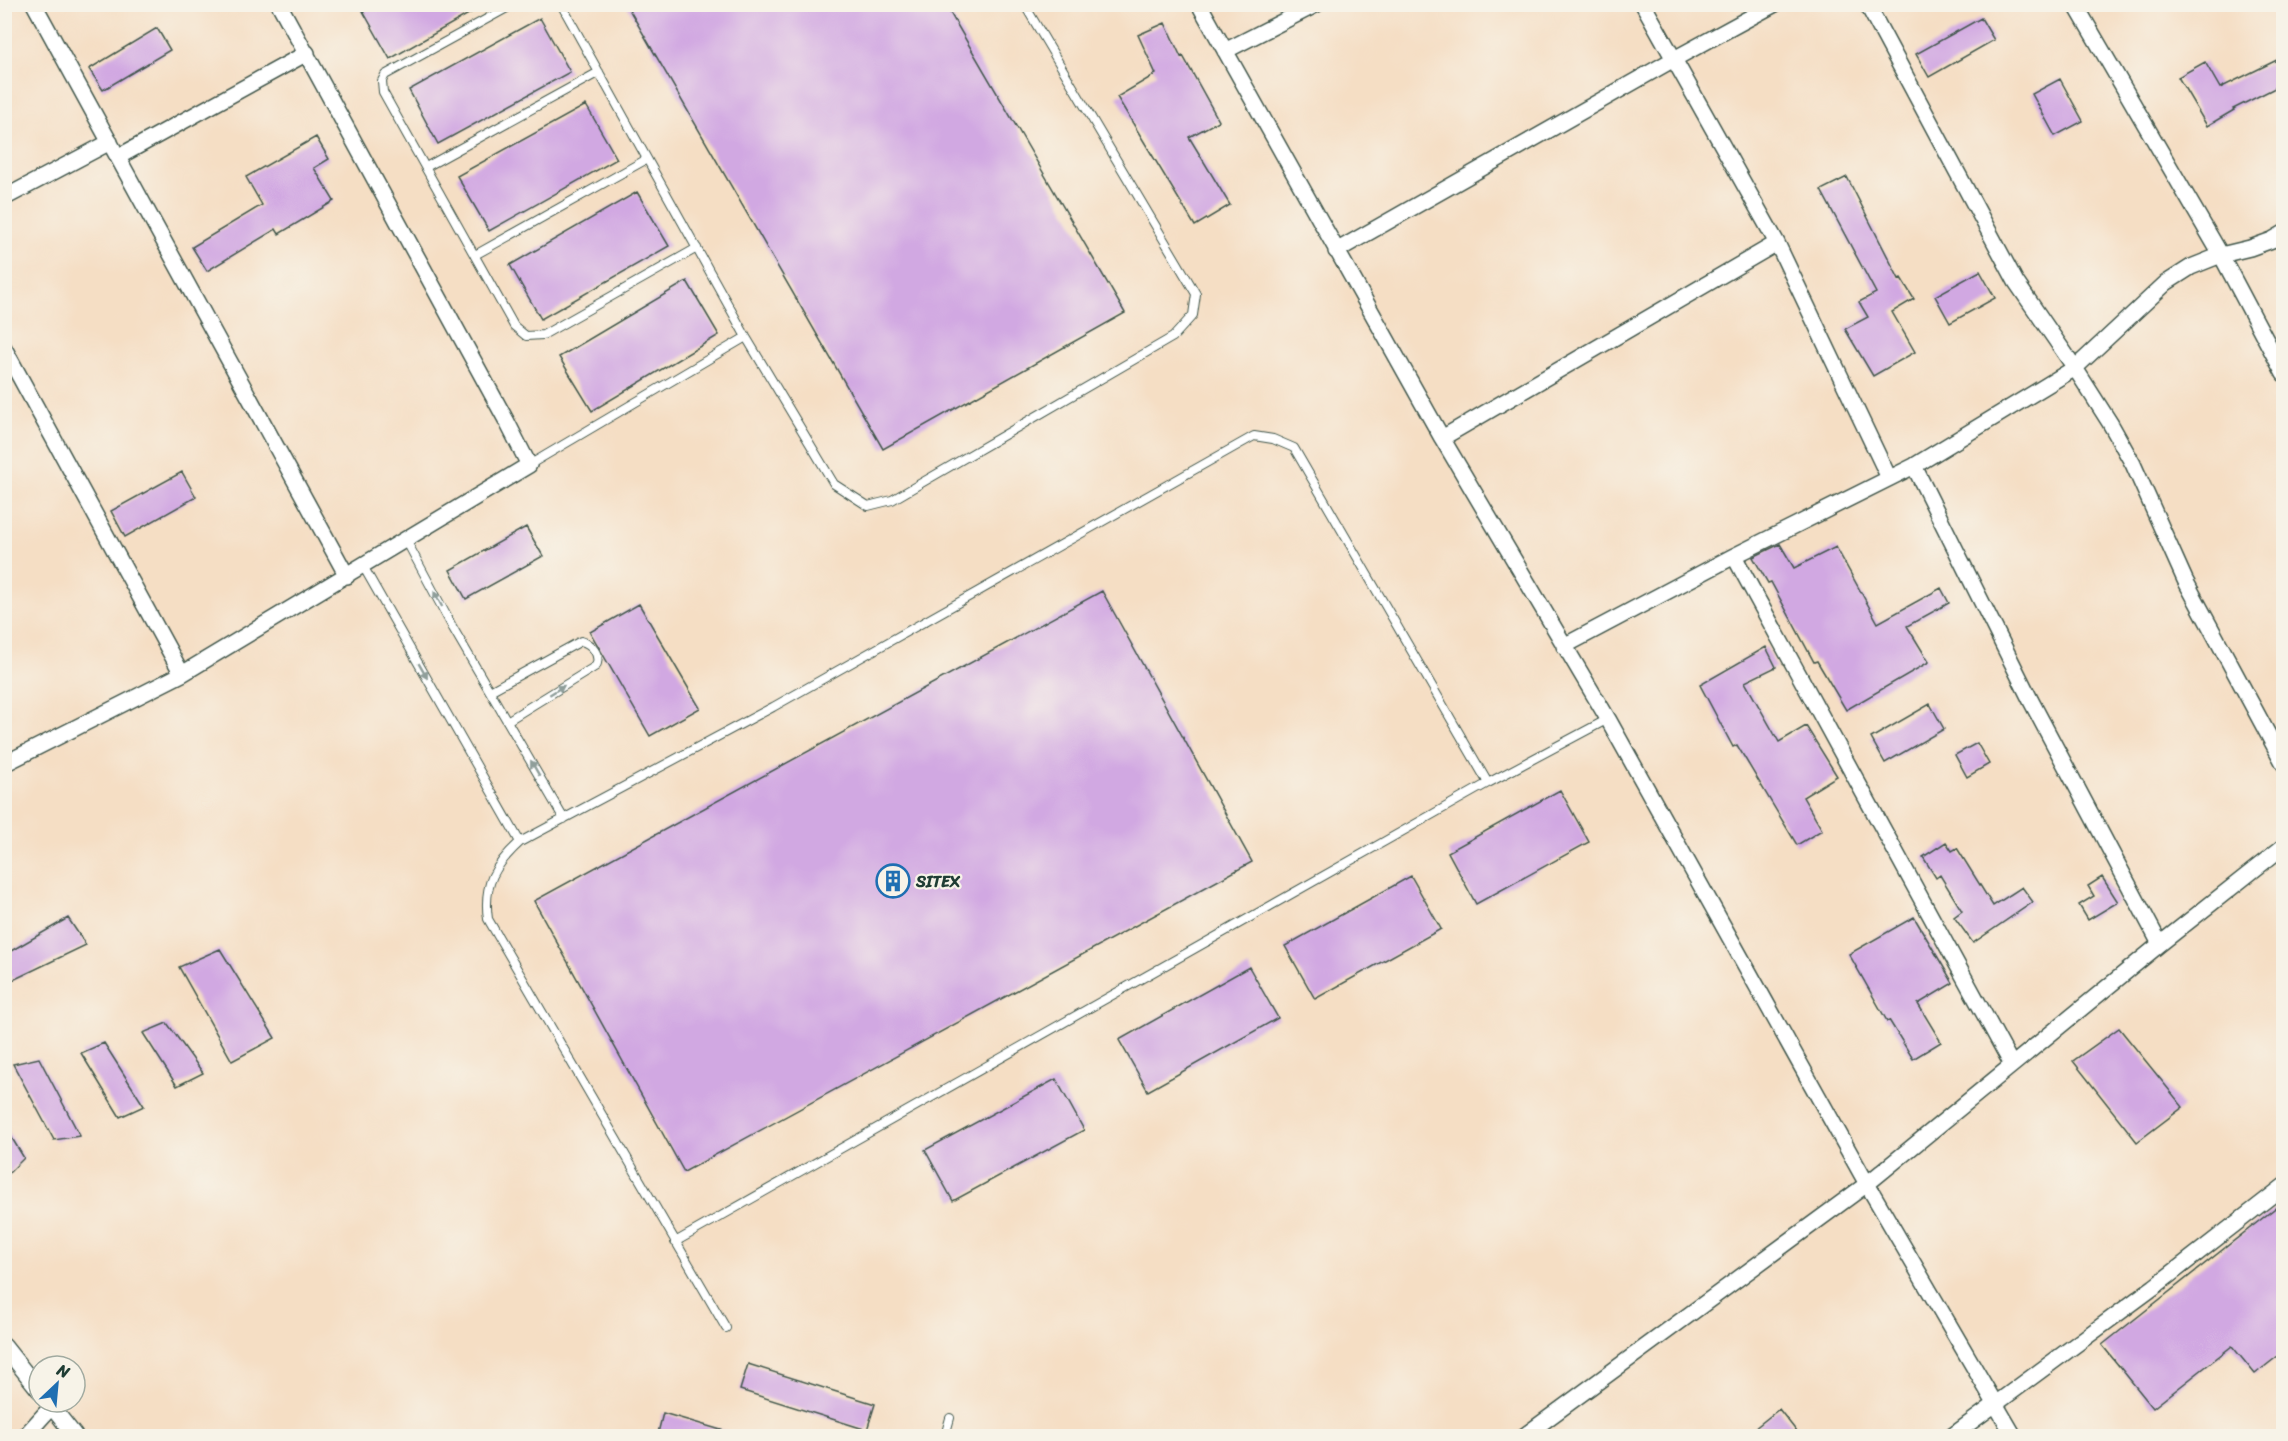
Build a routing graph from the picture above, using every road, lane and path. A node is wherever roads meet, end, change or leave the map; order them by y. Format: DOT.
graph roads {
  1 [pos="33,4"];
  2 [pos="279,4"];
  3 [pos="514,4"];
  4 [pos="561,4"];
  5 [pos="1024,4"];
  6 [pos="1199,4"];
  7 [pos="1317,4"];
  8 [pos="1643,4"];
  9 [pos="1775,4"];
  10 [pos="1867,4"];
  11 [pos="2075,4"];
  12 [pos="1225,51"];
  13 [pos="307,53"];
  14 [pos="1674,59"];
  15 [pos="599,72"];
  16 [pos="110,142"];
  17 [pos="118,157"];
  18 [pos="647,159"];
  19 [pos="426,167"];
  20 [pos="4,198"];
  21 [pos="2283,233"];
  22 [pos="1778,243"];
  23 [pos="697,248"];
  24 [pos="1336,250"];
  25 [pos="475,255"];
  26 [pos="2221,255"];
  27 [pos="746,337"];
  28 [pos="4,348"];
  29 [pos="2075,368"];
  30 [pos="2283,374"];
  31 [pos="1442,438"];
  32 [pos="529,465"];
  33 [pos="1914,466"];
  34 [pos="1890,478"];
  35 [pos="406,540"];
  36 [pos="1734,556"];
  37 [pos="363,566"];
  38 [pos="347,576"];
  39 [pos="1564,646"];
  40 [pos="182,674"];
  41 [pos="490,691"];
  42 [pos="1608,719"];
  43 [pos="507,721"];
  44 [pos="6,760"];
  45 [pos="2283,764"];
  46 [pos="1488,783"];
  47 [pos="564,819"];
  48 [pos="520,842"];
  49 [pos="2283,846"];
  50 [pos="2160,944"];
  51 [pos="2012,1065"];
  52 [pos="1868,1184"];
  53 [pos="2283,1185"];
  54 [pos="675,1242"];
  55 [pos="726,1328"];
  56 [pos="4,1346"];
  57 [pos="27,1375"];
  58 [pos="1995,1405"];
  59 [pos="42,1414"];
  60 [pos="58,1414"];
  61 [pos="950,1418"];
  62 [pos="25,1437"];
  63 [pos="75,1437"];
  64 [pos="945,1437"];
  65 [pos="1524,1437"];
  66 [pos="1952,1437"];
  67 [pos="2014,1437"];
  1 -- 16 [label="street"];
  2 -- 13 [label="street"];
  3 -- 19 [label="lane"];
  4 -- 15 [label="lane"];
  5 -- 27 [label="lane"];
  6 -- 12 [label="street"];
  7 -- 12 [label="street"];
  8 -- 14 [label="street"];
  9 -- 14 [label="street"];
  10 -- 29 [label="street"];
  11 -- 26 [label="street"];
  12 -- 24 [label="street"];
  13 -- 17 [label="street"];
  13 -- 32 [label="street"];
  14 -- 22 [label="street"];
  14 -- 24 [label="street"];
  15 -- 18 [label="lane"];
  15 -- 19 [label="lane"];
  16 -- 17 [label="street"];
  16 -- 20 [label="street"];
  17 -- 38 [label="street"];
  18 -- 23 [label="lane"];
  18 -- 25 [label="lane"];
  19 -- 25 [label="lane"];
  21 -- 26 [label="street"];
  22 -- 31 [label="street"];
  22 -- 34 [label="street"];
  23 -- 25 [label="lane"];
  23 -- 27 [label="lane"];
  24 -- 31 [label="street"];
  26 -- 29 [label="street"];
  26 -- 30 [label="street"];
  27 -- 32 [label="lane"];
  28 -- 40 [label="street"];
  29 -- 33 [label="street"];
  29 -- 45 [label="street"];
  31 -- 39 [label="street"];
  32 -- 35 [label="street"];
  33 -- 34 [label="street"];
  33 -- 50 [label="street"];
  34 -- 36 [label="street"];
  35 -- 37 [label="street"];
  41 -- 35 [label="lane, one-way"];
  36 -- 39 [label="street"];
  36 -- 51 [label="street"];
  37 -- 38 [label="street"];
  37 -- 48 [label="lane, one-way"];
  38 -- 40 [label="street"];
  39 -- 42 [label="street"];
  40 -- 44 [label="street"];
  41 -- 43 [label="lane"];
  43 -- 41 [label="lane, one-way"];
  42 -- 46 [label="lane"];
  42 -- 52 [label="street"];
  47 -- 43 [label="lane, one-way"];
  46 -- 47 [label="lane"];
  46 -- 54 [label="lane"];
  47 -- 48 [label="lane"];
  48 -- 54 [label="lane"];
  49 -- 50 [label="street"];
  50 -- 51 [label="street"];
  51 -- 52 [label="street"];
  52 -- 58 [label="street"];
  52 -- 65 [label="street"];
  53 -- 58 [label="street"];
  54 -- 55 [label="lane"];
  56 -- 57 [label="street"];
  58 -- 66 [label="street"];
  58 -- 67 [label="street"];
  59 -- 62 [label="street"];
  60 -- 63 [label="street"];
  61 -- 64 [label="lane"];
}
